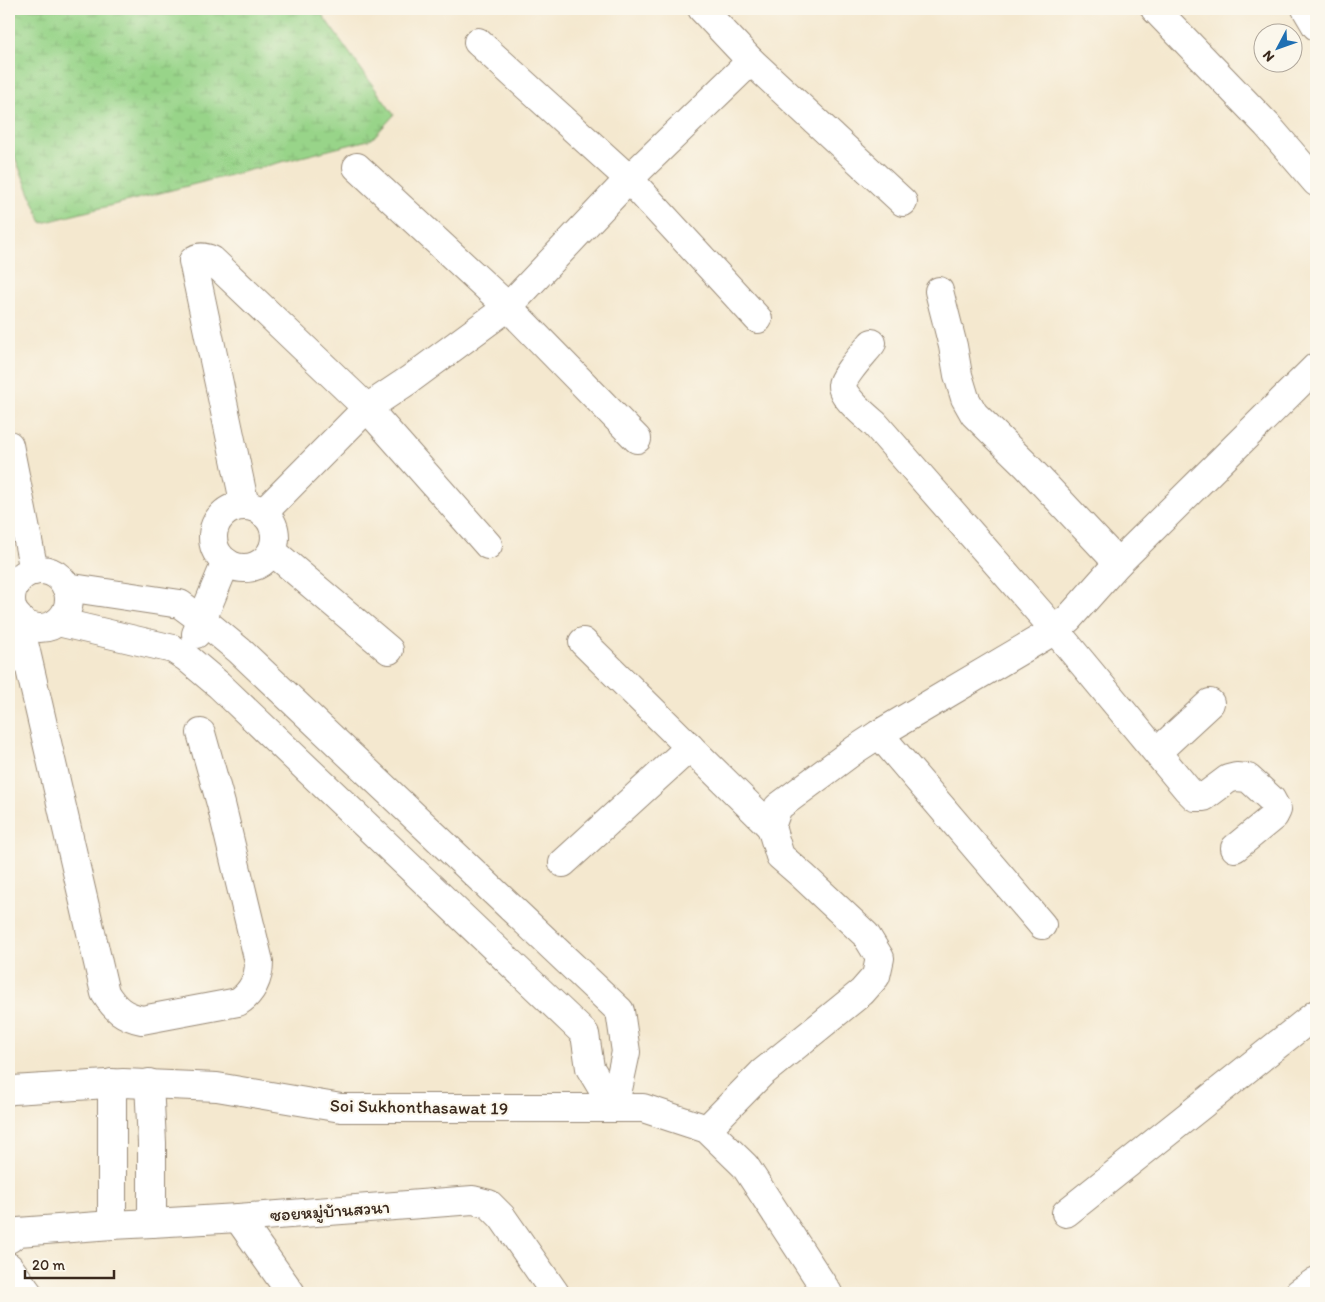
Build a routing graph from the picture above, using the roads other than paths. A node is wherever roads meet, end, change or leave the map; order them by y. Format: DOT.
graph roads {
  1 [pos="702,9"];
  2 [pos="1155,9"];
  3 [pos="1306,9"];
  4 [pos="1316,26"];
  5 [pos="478,42"];
  6 [pos="751,61"];
  7 [pos="357,167"];
  8 [pos="629,179"];
  9 [pos="1316,182"];
  10 [pos="903,202"];
  11 [pos="939,290"];
  12 [pos="508,307"];
  13 [pos="758,319"];
  14 [pos="872,343"];
  15 [pos="1316,368"];
  16 [pos="367,408"];
  17 [pos="637,439"];
  18 [pos="9,445"];
  19 [pos="254,509"];
  20 [pos="488,545"];
  21 [pos="272,551"];
  22 [pos="226,562"];
  23 [pos="1118,563"];
  24 [pos="34,571"];
  25 [pos="66,587"];
  26 [pos="12,608"];
  27 [pos="202,619"];
  28 [pos="58,622"];
  29 [pos="1055,630"];
  30 [pos="583,642"];
  31 [pos="389,650"];
  32 [pos="187,658"];
  33 [pos="1210,703"];
  34 [pos="201,733"];
  35 [pos="879,734"];
  36 [pos="690,747"];
  37 [pos="1157,752"];
  38 [pos="771,828"];
  39 [pos="1235,848"];
  40 [pos="563,863"];
  41 [pos="1042,925"];
  42 [pos="1316,1014"];
  43 [pos="112,1083"];
  44 [pos="149,1083"];
  45 [pos="9,1091"];
  46 [pos="614,1108"];
  47 [pos="707,1129"];
  48 [pos="1066,1213"];
  49 [pos="238,1218"];
  50 [pos="152,1223"];
  51 [pos="112,1224"];
  52 [pos="12,1231"];
  53 [pos="9,1267"];
  54 [pos="1316,1282"];
  55 [pos="28,1293"];
  56 [pos="291,1293"];
  57 [pos="555,1293"];
  58 [pos="828,1293"];
  59 [pos="1299,1293"];
  1 -- 6 [label="street"];
  2 -- 9 [label="street"];
  3 -- 4 [label="street"];
  5 -- 8 [label="street"];
  6 -- 8 [label="street"];
  6 -- 10 [label="street"];
  7 -- 12 [label="street"];
  8 -- 12 [label="street"];
  8 -- 13 [label="street"];
  11 -- 23 [label="street"];
  12 -- 16 [label="street"];
  12 -- 17 [label="street"];
  14 -- 29 [label="street"];
  15 -- 23 [label="street"];
  16 -- 19 [label="street"];
  16 -- 19 [label="street"];
  16 -- 20 [label="street"];
  18 -- 24 [label="street"];
  19 -- 21 [label="street"];
  19 -- 22 [label="street"];
  21 -- 22 [label="street"];
  21 -- 31 [label="street"];
  22 -- 27 [label="street"];
  23 -- 29 [label="street"];
  24 -- 25 [label="street"];
  24 -- 26 [label="street"];
  25 -- 27 [label="street"];
  25 -- 28 [label="street"];
  26 -- 28 [label="street"];
  26 -- 34 [label="street"];
  27 -- 32 [label="street"];
  27 -- 46 [label="street"];
  28 -- 32 [label="street"];
  29 -- 35 [label="street"];
  29 -- 37 [label="street"];
  30 -- 36 [label="street"];
  32 -- 46 [label="street"];
  33 -- 37 [label="street"];
  35 -- 38 [label="street"];
  35 -- 41 [label="street"];
  36 -- 38 [label="street"];
  36 -- 40 [label="street"];
  37 -- 39 [label="street"];
  38 -- 47 [label="street"];
  42 -- 48 [label="street"];
  43 -- 44 [label="street, Soi Sukhonthasawat 19"];
  43 -- 45 [label="street, Soi Sukhonthasawat 19"];
  43 -- 51 [label="street"];
  44 -- 46 [label="street, Soi Sukhonthasawat 19"];
  44 -- 50 [label="street"];
  46 -- 47 [label="street, Soi Sukhonthasawat 19"];
  47 -- 58 [label="street"];
  49 -- 50 [label="street, ซอยหมู่บ้านสวนา"];
  49 -- 56 [label="street"];
  49 -- 57 [label="street, ซอยหมู่บ้านสวนา"];
  50 -- 51 [label="street, ซอยหมู่บ้านสวนา"];
  51 -- 52 [label="street, ซอยหมู่บ้านสวนา"];
  53 -- 55 [label="street"];
  54 -- 59 [label="street"];
}
